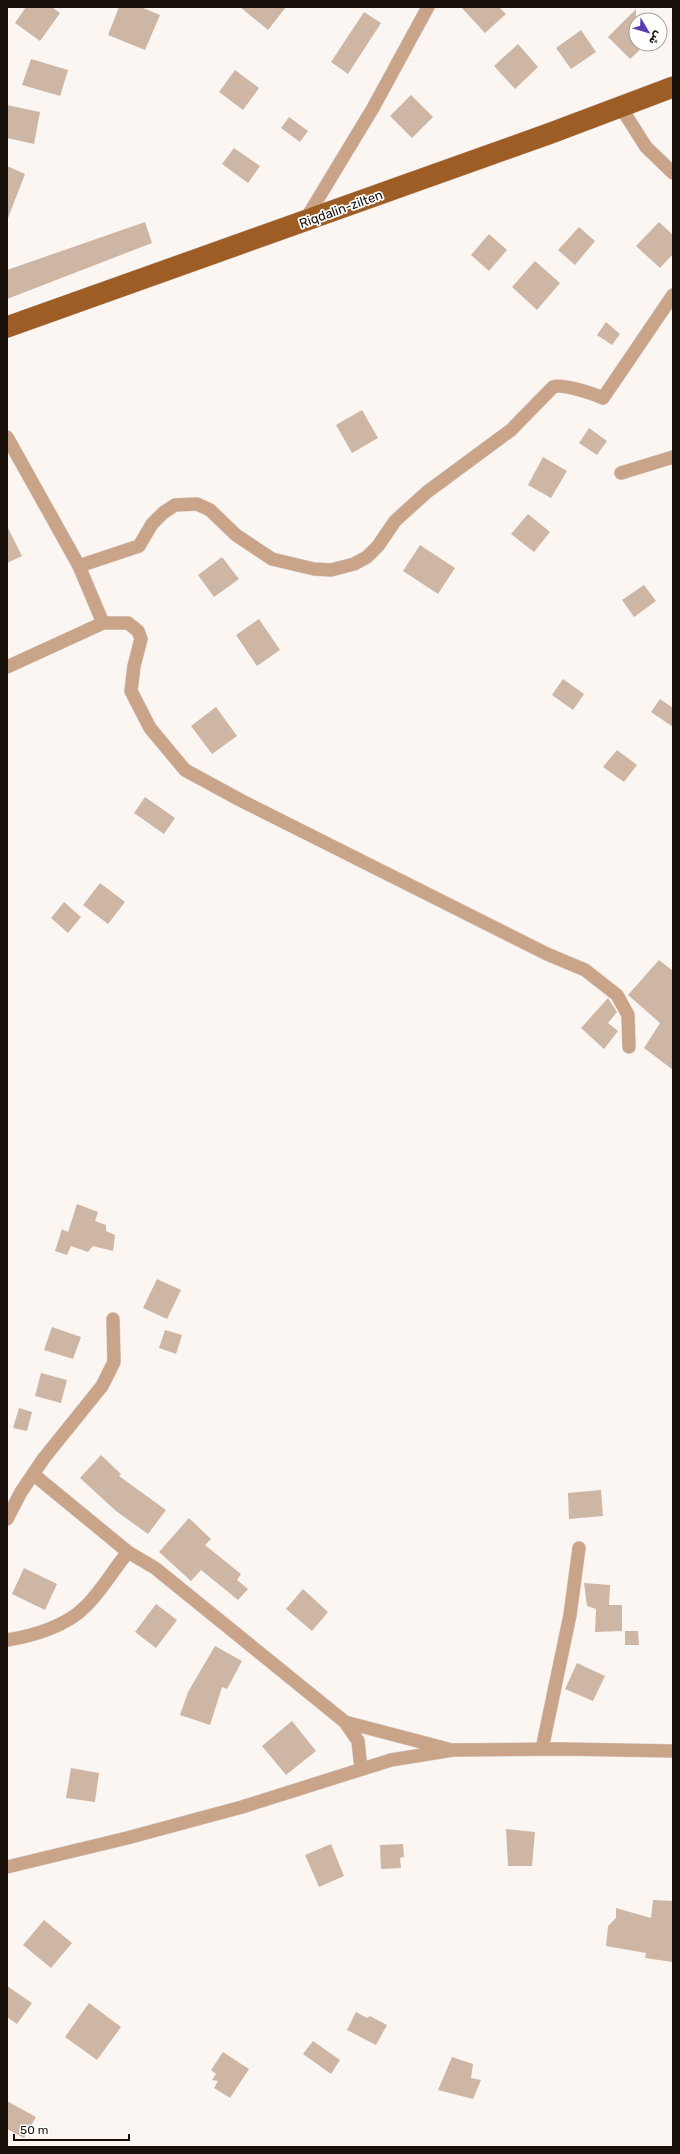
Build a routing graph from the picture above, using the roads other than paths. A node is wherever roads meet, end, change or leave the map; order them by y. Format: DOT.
graph roads {
  1 [pos="428,7"];
  2 [pos="673,87"];
  3 [pos="620,106"];
  4 [pos="673,174"];
  5 [pos="304,222"];
  6 [pos="673,295"];
  7 [pos="7,327"];
  8 [pos="7,437"];
  9 [pos="673,457"];
  10 [pos="621,473"];
  11 [pos="79,566"];
  12 [pos="103,623"];
  13 [pos="7,667"];
  14 [pos="629,1047"];
  15 [pos="113,1319"];
  16 [pos="33,1474"];
  17 [pos="7,1519"];
  18 [pos="580,1548"];
  19 [pos="128,1552"];
  20 [pos="7,1640"];
  21 [pos="345,1722"];
  22 [pos="542,1749"];
  23 [pos="453,1750"];
  24 [pos="673,1751"];
  25 [pos="361,1769"];
  26 [pos="7,1867"];
  1 -- 5 [label="street"];
  2 -- 3 [label="main road, Riqdalin-zilten"];
  3 -- 4 [label="street"];
  3 -- 5 [label="main road, Riqdalin-zilten"];
  5 -- 7 [label="main road, Riqdalin-zilten"];
  6 -- 11 [label="street"];
  8 -- 11 [label="street"];
  9 -- 10 [label="street"];
  11 -- 12 [label="street"];
  12 -- 13 [label="street"];
  12 -- 14 [label="street"];
  15 -- 16 [label="street"];
  16 -- 17 [label="street"];
  16 -- 19 [label="street"];
  18 -- 22 [label="street"];
  19 -- 20 [label="street"];
  19 -- 21 [label="street"];
  21 -- 23 [label="street"];
  21 -- 25 [label="street"];
  22 -- 23 [label="street"];
  22 -- 24 [label="street"];
  23 -- 25 [label="street"];
  25 -- 26 [label="street"];
}
